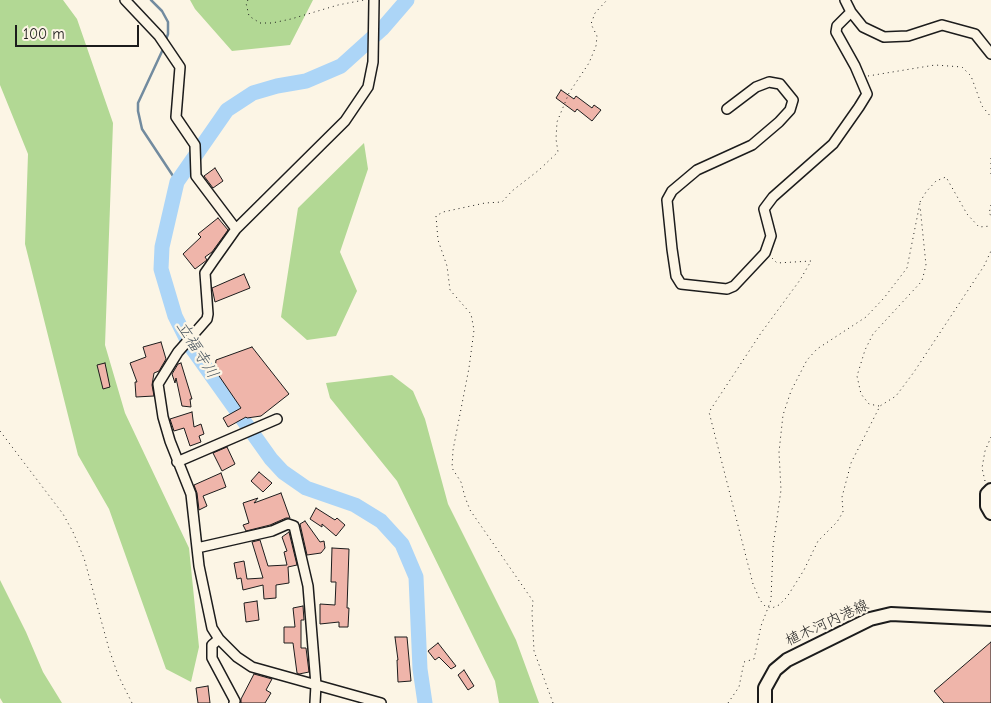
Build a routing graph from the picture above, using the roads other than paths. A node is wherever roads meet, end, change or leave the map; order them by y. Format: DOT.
graph roads {
  1 [pos="125,0"];
  2 [pos="845,0"];
  3 [pos="374,3"];
  4 [pos="851,12"];
  5 [pos="991,54"];
  6 [pos="726,109"];
  7 [pos="236,230"];
  8 [pos="277,419"];
  9 [pos="177,462"];
  10 [pos="989,492"];
  11 [pos="991,513"];
  12 [pos="197,548"];
  13 [pos="991,619"];
  14 [pos="220,639"];
  15 [pos="316,685"];
  16 [pos="234,703"];
  17 [pos="315,703"];
  18 [pos="381,703"];
  19 [pos="765,703"];
  1 -- 7 [label="street"];
  2 -- 4 [label="street"];
  3 -- 7 [label="street"];
  4 -- 5 [label="street"];
  4 -- 6 [label="street"];
  7 -- 9 [label="street"];
  8 -- 9 [label="street"];
  9 -- 12 [label="street"];
  10 -- 11 [label="main road"];
  12 -- 14 [label="street"];
  12 -- 15 [label="street"];
  13 -- 19 [label="main road, 植木河内港線"];
  14 -- 15 [label="street"];
  14 -- 16 [label="street"];
  15 -- 17 [label="street"];
  15 -- 18 [label="street"];
}
